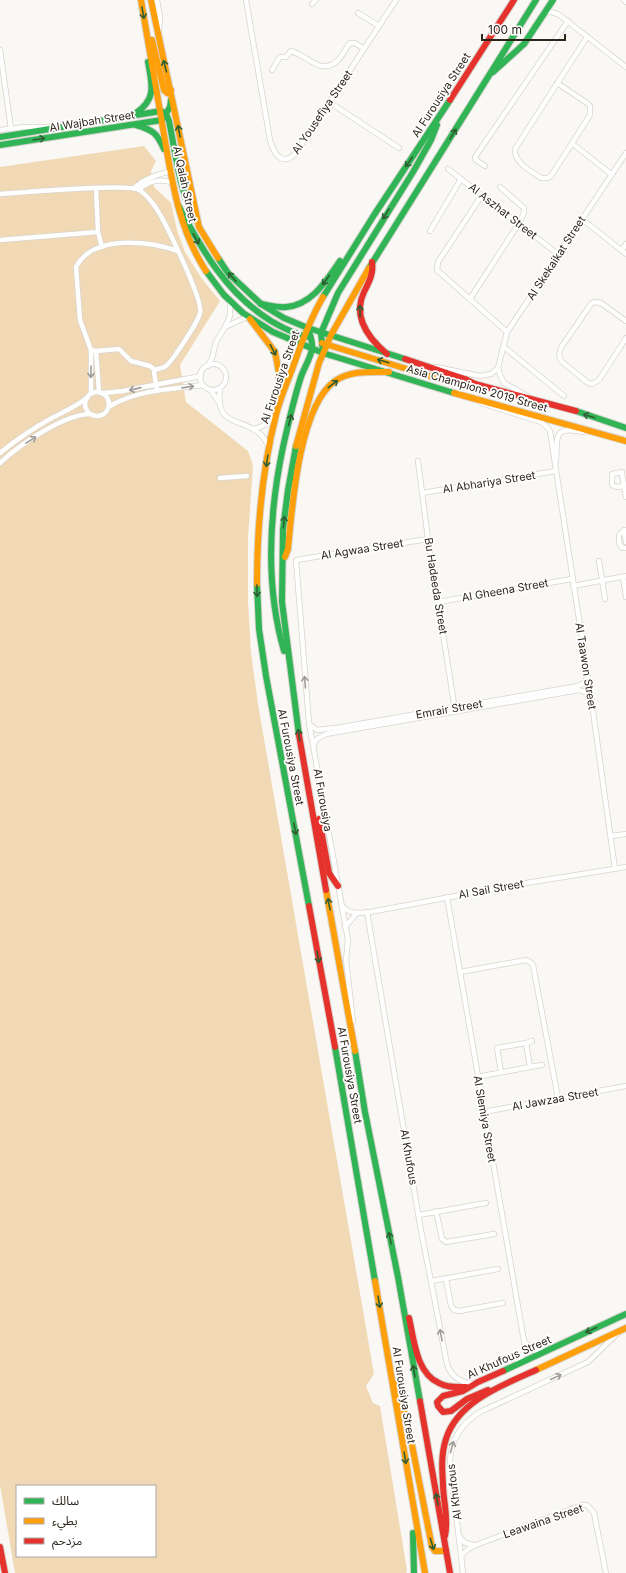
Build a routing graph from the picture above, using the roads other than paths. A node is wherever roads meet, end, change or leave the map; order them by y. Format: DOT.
graph roads {
  1 [pos="141,0"];
  2 [pos="151,0"];
  3 [pos="157,0"];
  4 [pos="246,0"];
  5 [pos="316,0"];
  6 [pos="396,0"];
  7 [pos="514,0"];
  8 [pos="536,0"];
  9 [pos="553,1"];
  10 [pos="312,4"];
  11 [pos="547,11"];
  12 [pos="358,13"];
  13 [pos="558,14"];
  14 [pos="568,21"];
  15 [pos="145,26"];
  16 [pos="379,26"];
  17 [pos="157,35"];
  18 [pos="587,37"];
  19 [pos="364,49"];
  20 [pos="0,50"];
  21 [pos="626,67"];
  22 [pos="272,70"];
  23 [pos="491,74"];
  24 [pos="557,83"];
  25 [pos="170,90"];
  26 [pos="172,97"];
  27 [pos="329,102"];
  28 [pos="163,115"];
  29 [pos="131,116"];
  30 [pos="438,119"];
  31 [pos="134,125"];
  32 [pos="62,128"];
  33 [pos="11,129"];
  34 [pos="0,130"];
  35 [pos="0,137"];
  36 [pos="572,144"];
  37 [pos="0,145"];
  38 [pos="398,148"];
  39 [pos="626,153"];
  40 [pos="169,164"];
  41 [pos="485,166"];
  42 [pos="448,169"];
  43 [pos="171,171"];
  44 [pos="611,174"];
  45 [pos="461,179"];
  46 [pos="173,183"];
  47 [pos="500,187"];
  48 [pos="96,188"];
  49 [pos="137,189"];
  50 [pos="0,194"];
  51 [pos="482,194"];
  52 [pos="178,205"];
  53 [pos="374,215"];
  54 [pos="582,219"];
  55 [pos="519,223"];
  56 [pos="199,226"];
  57 [pos="430,231"];
  58 [pos="98,232"];
  59 [pos="0,240"];
  60 [pos="626,244"];
  61 [pos="102,247"];
  62 [pos="178,251"];
  63 [pos="624,252"];
  64 [pos="558,254"];
  65 [pos="372,262"];
  66 [pos="470,299"];
  67 [pos="230,302"];
  68 [pos="261,304"];
  69 [pos="249,318"];
  70 [pos="626,321"];
  71 [pos="225,327"];
  72 [pos="308,328"];
  73 [pos="507,332"];
  74 [pos="331,335"];
  75 [pos="626,338"];
  76 [pos="322,339"];
  77 [pos="310,341"];
  78 [pos="301,345"];
  79 [pos="504,347"];
  80 [pos="94,350"];
  81 [pos="214,352"];
  82 [pos="323,353"];
  83 [pos="387,354"];
  84 [pos="419,363"];
  85 [pos="208,366"];
  86 [pos="220,366"];
  87 [pos="498,368"];
  88 [pos="155,370"];
  89 [pos="389,372"];
  90 [pos="201,376"];
  91 [pos="155,384"];
  92 [pos="475,384"];
  93 [pos="203,385"];
  94 [pos="220,388"];
  95 [pos="211,390"];
  96 [pos="157,391"];
  97 [pos="101,393"];
  98 [pos="89,395"];
  99 [pos="462,395"];
  100 [pos="564,396"];
  101 [pos="532,398"];
  102 [pos="219,403"];
  103 [pos="110,406"];
  104 [pos="277,411"];
  105 [pos="91,414"];
  106 [pos="626,428"];
  107 [pos="254,429"];
  108 [pos="618,439"];
  109 [pos="626,441"];
  110 [pos="269,447"];
  111 [pos="0,453"];
  112 [pos="418,461"];
  113 [pos="0,463"];
  114 [pos="555,463"];
  115 [pos="556,471"];
  116 [pos="247,476"];
  117 [pos="220,478"];
  118 [pos="624,486"];
  119 [pos="422,494"];
  120 [pos="626,498"];
  121 [pos="625,530"];
  122 [pos="428,539"];
  123 [pos="626,542"];
  124 [pos="626,548"];
  125 [pos="296,560"];
  126 [pos="599,561"];
  127 [pos="282,570"];
  128 [pos="625,577"];
  129 [pos="572,579"];
  130 [pos="602,581"];
  131 [pos="573,586"];
  132 [pos="626,597"];
  133 [pos="605,600"];
  134 [pos="438,602"];
  135 [pos="289,665"];
  136 [pos="588,677"];
  137 [pos="590,694"];
  138 [pos="455,710"];
  139 [pos="309,723"];
  140 [pos="313,745"];
  141 [pos="301,750"];
  142 [pos="626,834"];
  143 [pos="611,836"];
  144 [pos="626,867"];
  145 [pos="615,869"];
  146 [pos="338,886"];
  147 [pos="447,898"];
  148 [pos="342,905"];
  149 [pos="367,912"];
  150 [pos="357,913"];
  151 [pos="345,927"];
  152 [pos="460,972"];
  153 [pos="353,1039"];
  154 [pos="532,1041"];
  155 [pos="526,1043"];
  156 [pos="542,1065"];
  157 [pos="530,1067"];
  158 [pos="501,1072"];
  159 [pos="477,1077"];
  160 [pos="626,1086"];
  161 [pos="558,1098"];
  162 [pos="483,1112"];
  163 [pos="486,1204"];
  164 [pos="436,1211"];
  165 [pos="420,1215"];
  166 [pos="494,1234"];
  167 [pos="498,1269"];
  168 [pos="398,1277"];
  169 [pos="446,1279"];
  170 [pos="431,1281"];
  171 [pos="503,1303"];
  172 [pos="626,1314"];
  173 [pos="623,1329"];
  174 [pos="524,1341"];
  175 [pos="548,1350"];
  176 [pos="388,1356"];
  177 [pos="516,1365"];
  178 [pos="512,1381"];
  179 [pos="473,1385"];
  180 [pos="412,1502"];
  181 [pos="459,1536"];
  182 [pos="444,1539"];
  183 [pos="476,1545"];
  184 [pos="0,1547"];
  185 [pos="446,1551"];
  186 [pos="460,1556"];
  187 [pos="447,1558"];
  188 [pos="5,1573"];
  189 [pos="414,1573"];
  190 [pos="425,1573"];
  191 [pos="445,1573"];
  192 [pos="450,1573"];
  193 [pos="463,1573"];
  194 [pos="606,1573"];
  1 -- 15 [label="main road, Al Qalah Street, one-way"];
  2 -- 17 [label="main road, Al Qalah Street"];
  3 -- 17 [label="street, Al Qalah Street"];
  4 -- 27 [label="street, Al Yousefiya Street"];
  5 -- 10 [label="street"];
  6 -- 16 [label="street, Al Yousefiya Street"];
  7 -- 30 [label="main road, Al Furousiya Street"];
  8 -- 23 [label="main road, Al Furousiya Street"];
  9 -- 11 [label="main road, Al Furousiya Street"];
  9 -- 13 [label="street"];
  11 -- 13 [label="street"];
  11 -- 23 [label="main road, Al Furousiya Street"];
  12 -- 16 [label="street"];
  13 -- 14 [label="street"];
  14 -- 18 [label="street"];
  14 -- 41 [label="street"];
  15 -- 25 [label="main road"];
  15 -- 28 [label="main road, Al Qalah Street"];
  15 -- 29 [label="main road"];
  16 -- 19 [label="street, Al Yousefiya Street"];
  25 -- 17 [label="main road, Al Qalah Street, one-way"];
  18 -- 21 [label="street"];
  18 -- 24 [label="street"];
  19 -- 22 [label="street"];
  19 -- 27 [label="street, Al Yousefiya Street"];
  20 -- 33 [label="street"];
  65 -- 23 [label="main road, Al Furousiya Street, one-way"];
  24 -- 36 [label="street"];
  24 -- 36 [label="street"];
  25 -- 26 [label="main road, Al Qalah Street"];
  26 -- 28 [label="main road"];
  56 -- 26 [label="main road, Al Qalah Street, one-way"];
  27 -- 38 [label="street"];
  28 -- 29 [label="main road, Al Wajbah Street"];
  28 -- 31 [label="main road, Al Wajbah Street"];
  28 -- 40 [label="main road, Al Qalah Street"];
  28 -- 56 [label="main road"];
  29 -- 32 [label="main road, Al Wajbah Street"];
  30 -- 53 [label="main road, Al Furousiya Street, one-way"];
  30 -- 76 [label="main road, one-way"];
  37 -- 31 [label="main road, Al Wajbah Street, one-way"];
  31 -- 40 [label="main road"];
  32 -- 33 [label="street, Al Wajbah Street"];
  32 -- 35 [label="main road, Al Wajbah Street"];
  33 -- 34 [label="street, Al Wajbah Street"];
  36 -- 44 [label="street"];
  39 -- 44 [label="street, Al Skekaikat Street"];
  40 -- 43 [label="main road, Al Qalah Street"];
  42 -- 45 [label="street, Al Aszhat Street"];
  43 -- 46 [label="main road, Al Qalah Street"];
  43 -- 49 [label="street"];
  44 -- 54 [label="street, Al Skekaikat Street"];
  45 -- 51 [label="street, Al Aszhat Street"];
  45 -- 57 [label="street"];
  46 -- 49 [label="street"];
  46 -- 52 [label="main road, Al Qalah Street"];
  47 -- 55 [label="street"];
  48 -- 49 [label="street"];
  48 -- 50 [label="street"];
  48 -- 58 [label="street"];
  49 -- 62 [label="street"];
  51 -- 55 [label="street, Al Aszhat Street"];
  51 -- 66 [label="street"];
  52 -- 67 [label="main road, Al Qalah Street"];
  52 -- 77 [label="main road, one-way"];
  53 -- 68 [label="main road, one-way"];
  53 -- 72 [label="main road, Al Furousiya Street"];
  54 -- 63 [label="street"];
  54 -- 64 [label="street, Al Skekaikat Street"];
  55 -- 64 [label="street, Al Aszhat Street"];
  55 -- 66 [label="street"];
  68 -- 56 [label="main road, Al Qalah Street, one-way"];
  58 -- 59 [label="street"];
  58 -- 61 [label="street"];
  60 -- 63 [label="street"];
  61 -- 62 [label="street"];
  61 -- 80 [label="street"];
  62 -- 88 [label="street"];
  64 -- 73 [label="street, Al Skekaikat Street"];
  65 -- 74 [label="main road, Al Furousiya Street"];
  83 -- 65 [label="main road, one-way"];
  66 -- 73 [label="street"];
  67 -- 69 [label="main road, Al Qalah Street"];
  67 -- 71 [label="street"];
  68 -- 72 [label="main road, Al Qalah Street"];
  69 -- 71 [label="street"];
  69 -- 78 [label="main road, Al Qalah Street"];
  69 -- 104 [label="main road, one-way"];
  70 -- 75 [label="street"];
  71 -- 81 [label="street"];
  72 -- 76 [label="main road, Al Qalah Street"];
  72 -- 77 [label="main road, Al Furousiya Street"];
  73 -- 79 [label="street, Al Skekaikat Street"];
  74 -- 76 [label="main road, Al Qalah Street"];
  74 -- 76 [label="main road, Al Furousiya Street"];
  74 -- 83 [label="main road, Asia Champions 2019 Street"];
  76 -- 77 [label="main road"];
  76 -- 82 [label="main road, Al Furousiya Street"];
  92 -- 76 [label="main road, one-way"];
  77 -- 78 [label="main road, Al Furousiya Street"];
  77 -- 78 [label="main road, Al Qalah Street"];
  77 -- 82 [label="main road, Al Qalah Street"];
  135 -- 77 [label="main road, one-way"];
  78 -- 104 [label="main road, Al Furousiya Street"];
  79 -- 87 [label="street, Al Skekaikat Street"];
  79 -- 100 [label="street"];
  80 -- 88 [label="street"];
  80 -- 97 [label="street"];
  80 -- 98 [label="street, one-way"];
  81 -- 85 [label="street"];
  81 -- 86 [label="street"];
  82 -- 89 [label="main road, Asia Champions 2019 Street"];
  127 -- 82 [label="main road, Al Furousiya Street, one-way"];
  83 -- 84 [label="main road, Asia Champions 2019 Street"];
  84 -- 87 [label="street"];
  84 -- 92 [label="main road, Asia Champions 2019 Street"];
  85 -- 86 [label="street"];
  85 -- 90 [label="street"];
  86 -- 94 [label="street"];
  87 -- 101 [label="street"];
  88 -- 91 [label="street"];
  89 -- 99 [label="main road, Asia Champions 2019 Street"];
  127 -- 89 [label="main road, one-way"];
  90 -- 91 [label="street"];
  90 -- 93 [label="street"];
  91 -- 96 [label="street"];
  91 -- 97 [label="street, one-way"];
  92 -- 101 [label="main road, Asia Champions 2019 Street"];
  93 -- 95 [label="street"];
  96 -- 93 [label="street, one-way"];
  94 -- 95 [label="street"];
  94 -- 102 [label="street"];
  95 -- 102 [label="street"];
  96 -- 103 [label="street"];
  97 -- 98 [label="street"];
  97 -- 103 [label="street"];
  98 -- 105 [label="street"];
  98 -- 111 [label="street"];
  99 -- 108 [label="main road, Asia Champions 2019 Street"];
  99 -- 114 [label="street, Al Taawon Street"];
  106 -- 101 [label="main road, Asia Champions 2019 Street, one-way"];
  102 -- 107 [label="street"];
  103 -- 105 [label="street"];
  104 -- 107 [label="street"];
  104 -- 110 [label="main road, Al Furousiya Street"];
  113 -- 105 [label="street, one-way"];
  107 -- 110 [label="street"];
  108 -- 109 [label="main road, Asia Champions 2019 Street"];
  108 -- 114 [label="street, Al Taawon Street"];
  110 -- 176 [label="main road, Al Furousiya Street, one-way"];
  112 -- 119 [label="street, Bu Hadeeda Street"];
  114 -- 115 [label="street, Al Taawon Street"];
  115 -- 119 [label="street, Al Abhariya Street"];
  115 -- 129 [label="street, Al Taawon Street"];
  116 -- 117 [label="street"];
  118 -- 120 [label="street"];
  119 -- 122 [label="street, Bu Hadeeda Street"];
  121 -- 123 [label="street"];
  121 -- 124 [label="street"];
  122 -- 125 [label="street, Al Agwaa Street"];
  122 -- 134 [label="street, Bu Hadeeda Street"];
  139 -- 125 [label="street, Al Furousiya, one-way"];
  126 -- 130 [label="street"];
  127 -- 135 [label="main road, Al Furousiya Street"];
  128 -- 130 [label="street"];
  128 -- 132 [label="street"];
  129 -- 131 [label="street, Al Taawon Street"];
  129 -- 134 [label="street, Al Gheena Street"];
  130 -- 131 [label="street"];
  130 -- 133 [label="street"];
  131 -- 136 [label="street, Al Taawon Street"];
  134 -- 138 [label="street, Bu Hadeeda Street"];
  141 -- 135 [label="main road, Al Furousiya Street, one-way"];
  136 -- 137 [label="street, Al Taawon Street"];
  136 -- 138 [label="street, Emrair Street"];
  137 -- 138 [label="street, Emrair Street"];
  137 -- 143 [label="street, Al Taawon Street"];
  138 -- 139 [label="street, Emrair Street"];
  138 -- 140 [label="street, Emrair Street"];
  139 -- 140 [label="street, Al Furousiya"];
  140 -- 146 [label="street, Al Furousiya"];
  141 -- 146 [label="main road"];
  153 -- 141 [label="main road, Al Furousiya Street, one-way"];
  142 -- 143 [label="street"];
  143 -- 145 [label="street, Al Taawon Street"];
  144 -- 145 [label="street, Al Sail Street"];
  145 -- 147 [label="street, Al Sail Street"];
  146 -- 148 [label="street, Al Furousiya"];
  147 -- 149 [label="street, Al Sail Street"];
  147 -- 152 [label="street, Al Slemiya Street"];
  148 -- 150 [label="street"];
  148 -- 151 [label="street, Al Furousiya"];
  149 -- 150 [label="street, Al Sail Street"];
  149 -- 165 [label="street, Al Khufous"];
  150 -- 151 [label="street"];
  151 -- 153 [label="street, Al Furousiya"];
  152 -- 159 [label="street, Al Slemiya Street"];
  152 -- 161 [label="street"];
  168 -- 153 [label="main road, Al Furousiya Street, one-way"];
  154 -- 155 [label="street"];
  155 -- 157 [label="street"];
  155 -- 158 [label="street"];
  156 -- 157 [label="street"];
  157 -- 158 [label="street"];
  158 -- 159 [label="street"];
  159 -- 162 [label="street, Al Slemiya Street"];
  160 -- 161 [label="street, Al Jawzaa Street"];
  161 -- 162 [label="street, Al Jawzaa Street"];
  162 -- 174 [label="street, Al Slemiya Street"];
  163 -- 164 [label="street"];
  164 -- 165 [label="street"];
  164 -- 166 [label="street"];
  165 -- 170 [label="street, Al Khufous"];
  167 -- 169 [label="street"];
  168 -- 179 [label="main road, Al Khufous Street"];
  182 -- 168 [label="main road, Al Furousiya Street, one-way"];
  169 -- 170 [label="street"];
  169 -- 171 [label="street"];
  179 -- 170 [label="street, Al Khufous, one-way"];
  172 -- 175 [label="main road, Al Khufous Street, one-way"];
  173 -- 178 [label="main road, Al Khufous Street"];
  181 -- 173 [label="street, Al Khufous, one-way"];
  174 -- 175 [label="street"];
  174 -- 177 [label="street, Al Slemiya Street"];
  175 -- 177 [label="main road, Al Khufous Street"];
  176 -- 180 [label="main road, Al Furousiya Street, one-way"];
  176 -- 185 [label="main road, one-way"];
  177 -- 179 [label="main road, Al Khufous Street"];
  178 -- 179 [label="main road"];
  178 -- 182 [label="main road, Al Khufous Street"];
  180 -- 189 [label="main road"];
  180 -- 190 [label="main road, Al Furousiya Street"];
  181 -- 183 [label="street"];
  181 -- 186 [label="street, Al Khufous"];
  182 -- 185 [label="main road, Al Furousiya Street"];
  183 -- 186 [label="street, Leawaina Street"];
  183 -- 194 [label="street, Leawaina Street"];
  184 -- 188 [label="main road"];
  185 -- 187 [label="main road, Al Furousiya Street"];
  186 -- 193 [label="street, Al Khufous"];
  187 -- 191 [label="main road"];
  187 -- 192 [label="main road, Al Furousiya Street"];
}
